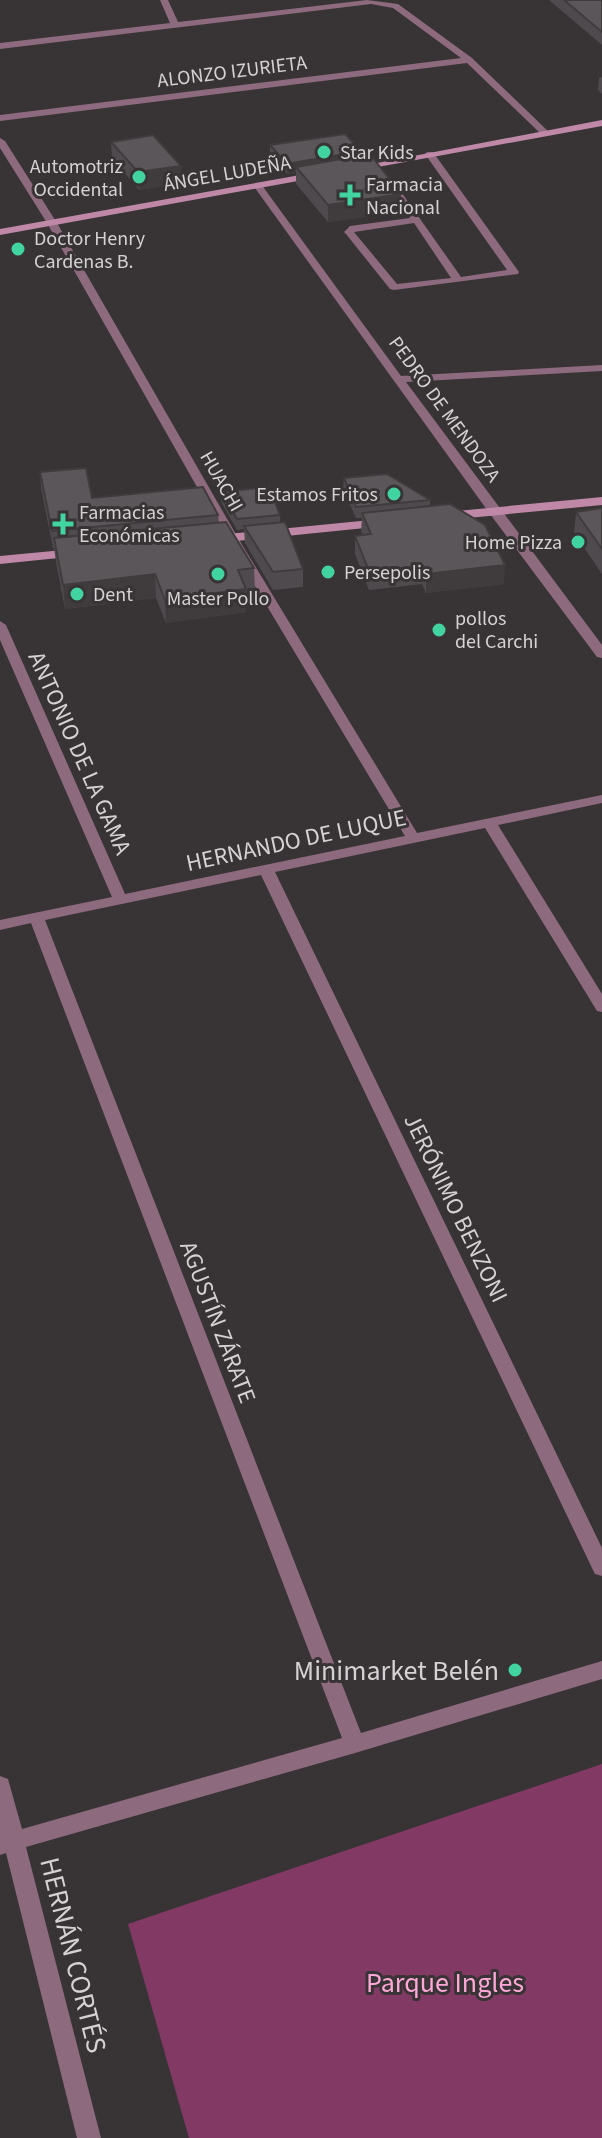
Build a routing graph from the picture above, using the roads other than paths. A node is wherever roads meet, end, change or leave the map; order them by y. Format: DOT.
graph roads {
  1 [pos="164,0"];
  2 [pos="175,24"];
  3 [pos="0,46"];
  4 [pos="469,60"];
  5 [pos="0,118"];
  6 [pos="602,123"];
  7 [pos="545,133"];
  8 [pos="0,141"];
  9 [pos="430,154"];
  10 [pos="376,164"];
  11 [pos="346,170"];
  12 [pos="332,172"];
  13 [pos="258,186"];
  14 [pos="416,220"];
  15 [pos="52,223"];
  16 [pos="0,232"];
  17 [pos="458,280"];
  18 [pos="602,368"];
  19 [pos="399,379"];
  20 [pos="602,501"];
  21 [pos="494,511"];
  22 [pos="433,518"];
  23 [pos="402,521"];
  24 [pos="232,538"];
  25 [pos="201,541"];
  26 [pos="93,551"];
  27 [pos="0,560"];
  28 [pos="0,625"];
  29 [pos="602,654"];
  30 [pos="602,799"];
  31 [pos="489,822"];
  32 [pos="413,838"];
  33 [pos="266,869"];
  34 [pos="120,899"];
  35 [pos="36,917"];
  36 [pos="0,925"];
  37 [pos="602,1007"];
  38 [pos="602,1568"];
  39 [pos="602,1670"];
  40 [pos="355,1744"];
  41 [pos="0,1786"];
  42 [pos="7,1842"];
  43 [pos="89,2138"];
  1 -- 2 [label="street"];
  2 -- 3 [label="street"];
  2 -- 4 [label="street"];
  4 -- 5 [label="street, ALONZO IZURIETA"];
  4 -- 7 [label="street"];
  6 -- 7 [label="street"];
  7 -- 9 [label="street"];
  8 -- 15 [label="street, HUACHI"];
  9 -- 10 [label="street"];
  9 -- 17 [label="street"];
  10 -- 11 [label="street"];
  10 -- 14 [label="street"];
  12 -- 13 [label="street, ÁNGEL LUDEÑA"];
  13 -- 15 [label="street, ÁNGEL LUDEÑA"];
  13 -- 19 [label="street, PEDRO DE MENDOZA"];
  14 -- 17 [label="street"];
  14 -- 17 [label="street"];
  15 -- 16 [label="street, ÁNGEL LUDEÑA"];
  15 -- 24 [label="street, HUACHI"];
  18 -- 19 [label="street"];
  19 -- 21 [label="street, PEDRO DE MENDOZA"];
  20 -- 21 [label="street"];
  21 -- 22 [label="street"];
  21 -- 29 [label="street, PEDRO DE MENDOZA"];
  23 -- 24 [label="street"];
  24 -- 25 [label="street"];
  24 -- 32 [label="street, HUACHI"];
  26 -- 27 [label="street"];
  28 -- 34 [label="street, ANTONIO DE LA GAMA"];
  30 -- 31 [label="street, HERNANDO DE LUQUE"];
  31 -- 32 [label="street, HERNANDO DE LUQUE"];
  31 -- 37 [label="street"];
  32 -- 33 [label="street, HERNANDO DE LUQUE"];
  33 -- 34 [label="street, HERNANDO DE LUQUE"];
  33 -- 38 [label="street, JERÓNIMO BENZONI"];
  34 -- 35 [label="street, HERNANDO DE LUQUE"];
  35 -- 36 [label="street, HERNANDO DE LUQUE"];
  35 -- 40 [label="street, AGUSTÍN ZÁRATE"];
  39 -- 40 [label="street"];
  40 -- 42 [label="street"];
  41 -- 42 [label="street, HERNÁN CORTÉS"];
  42 -- 43 [label="street, HERNÁN CORTÉS"];
}
